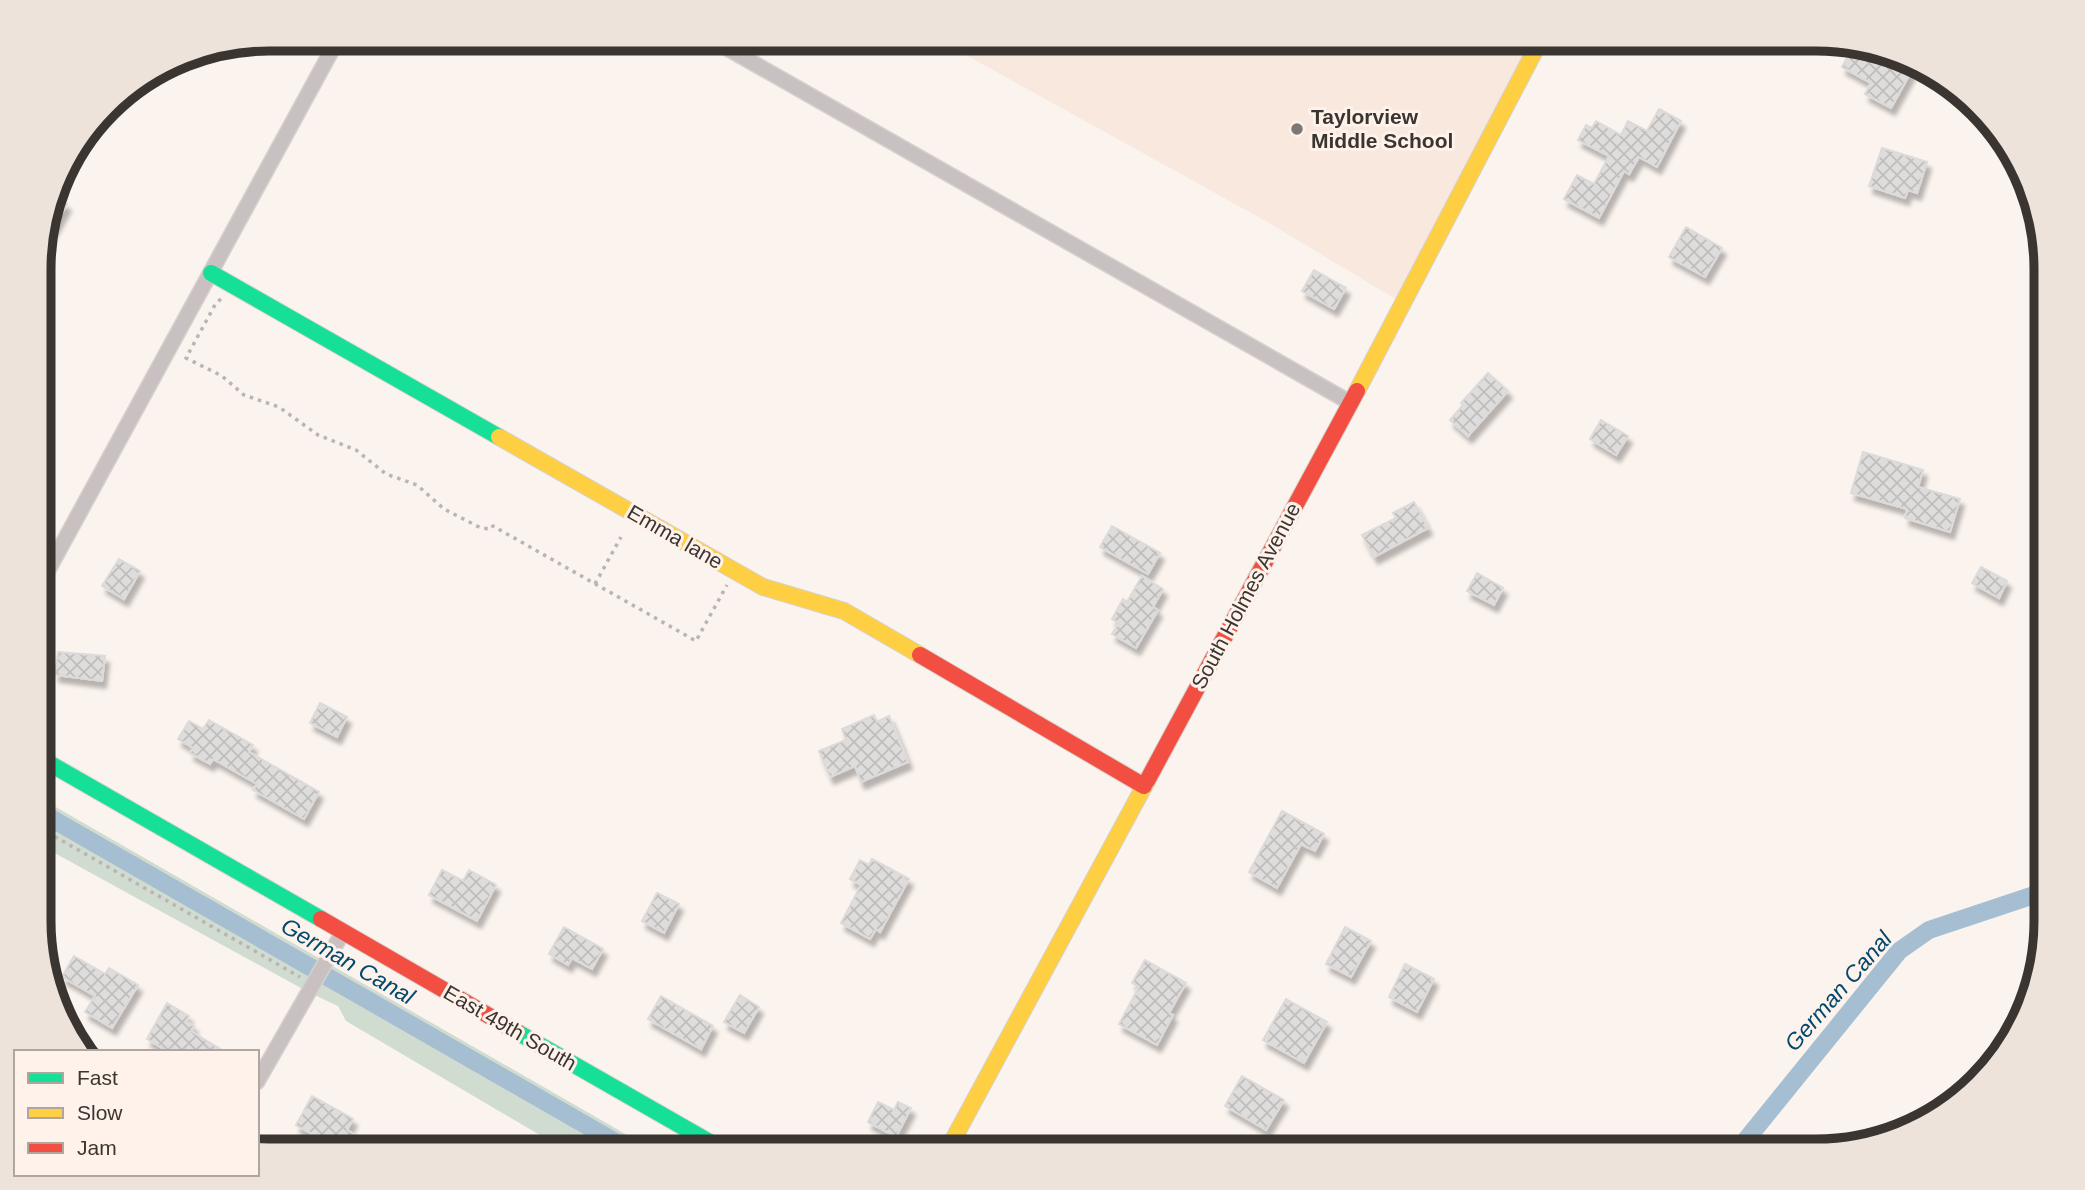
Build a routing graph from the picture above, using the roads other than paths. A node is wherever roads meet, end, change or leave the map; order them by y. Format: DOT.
graph roads {
  1 [pos="331,51"];
  2 [pos="734,51"];
  3 [pos="1534,51"];
  4 [pos="211,273"];
  5 [pos="1351,403"];
  6 [pos="51,565"];
  7 [pos="51,764"];
  8 [pos="1144,786"];
  9 [pos="343,932"];
  10 [pos="259,1079"];
  11 [pos="704,1139"];
  12 [pos="953,1139"];
  1 -- 4 [label="street"];
  2 -- 5 [label="street"];
  3 -- 5 [label="street, South Holmes Avenue"];
  4 -- 6 [label="street"];
  4 -- 8 [label="street, Emma lane"];
  5 -- 8 [label="street, South Holmes Avenue"];
  7 -- 9 [label="street, East 49th South"];
  8 -- 12 [label="street, South Holmes Avenue"];
  9 -- 10 [label="street"];
  9 -- 11 [label="street, East 49th South"];
}
